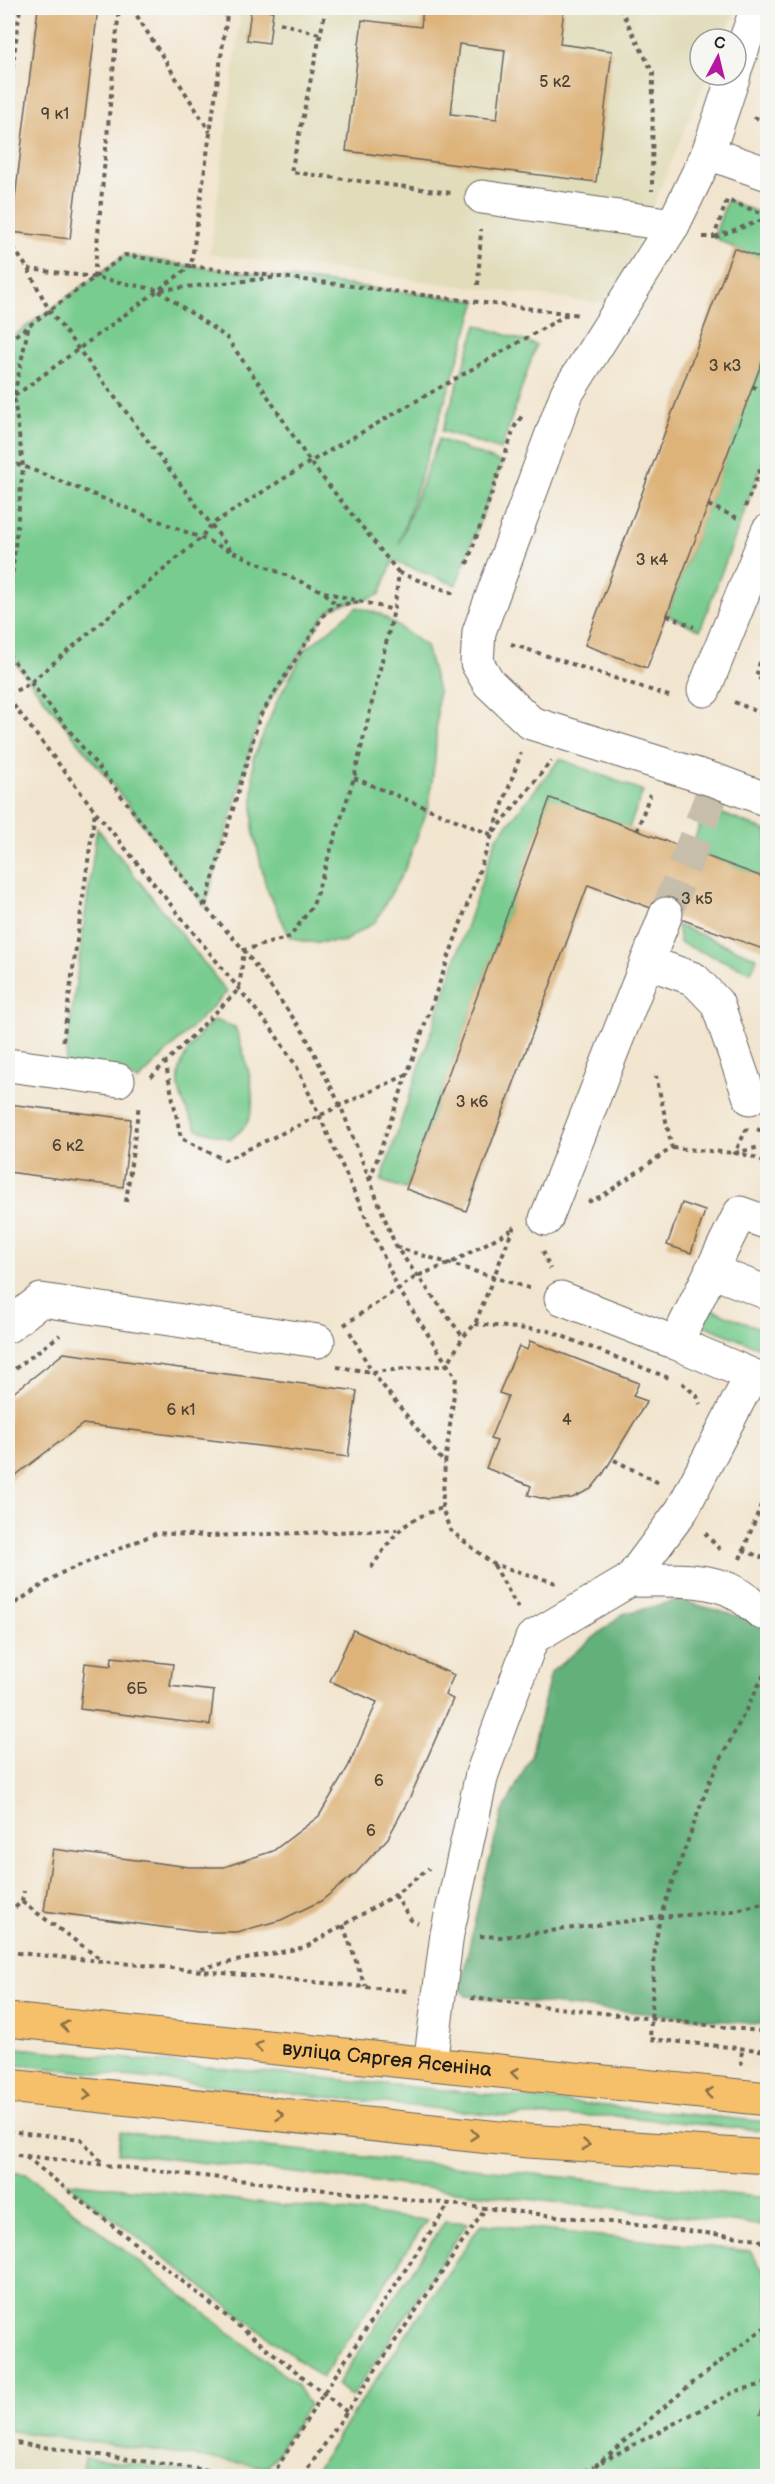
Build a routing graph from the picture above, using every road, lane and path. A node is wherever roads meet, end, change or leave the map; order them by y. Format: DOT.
graph roads {
  1 [pos="20,8"];
  2 [pos="119,8"];
  3 [pos="132,8"];
  4 [pos="228,8"];
  5 [pos="326,8"];
  6 [pos="620,8"];
  7 [pos="757,8"];
  8 [pos="280,23"];
  9 [pos="748,33"];
  10 [pos="319,34"];
  11 [pos="730,87"];
  12 [pos="8,104"];
  13 [pos="210,133"];
  14 [pos="708,153"];
  15 [pos="768,174"];
  16 [pos="482,197"];
  17 [pos="727,200"];
  18 [pos="768,217"];
  19 [pos="639,220"];
  20 [pos="673,225"];
  21 [pos="714,237"];
  22 [pos="8,240"];
  23 [pos="191,266"];
  24 [pos="28,269"];
  25 [pos="94,277"];
  26 [pos="281,277"];
  27 [pos="478,285"];
  28 [pos="158,290"];
  29 [pos="49,310"];
  30 [pos="568,314"];
  31 [pos="588,315"];
  32 [pos="29,324"];
  33 [pos="8,341"];
  34 [pos="78,349"];
  35 [pos="753,387"];
  36 [pos="768,393"];
  37 [pos="14,396"];
  38 [pos="8,401"];
  39 [pos="8,462"];
  40 [pos="310,462"];
  41 [pos="23,466"];
  42 [pos="708,505"];
  43 [pos="212,524"];
  44 [pos="754,525"];
  45 [pos="201,538"];
  46 [pos="232,551"];
  47 [pos="399,573"];
  48 [pos="324,592"];
  49 [pos="456,594"];
  50 [pos="366,602"];
  51 [pos="336,605"];
  52 [pos="394,610"];
  53 [pos="667,615"];
  54 [pos="8,618"];
  55 [pos="700,630"];
  56 [pos="509,644"];
  57 [pos="8,654"];
  58 [pos="768,658"];
  59 [pos="768,682"];
  60 [pos="30,683"];
  61 [pos="689,694"];
  62 [pos="8,697"];
  63 [pos="531,723"];
  64 [pos="557,754"];
  65 [pos="354,778"];
  66 [pos="652,789"];
  67 [pos="768,800"];
  68 [pos="95,811"];
  69 [pos="638,831"];
  70 [pos="492,835"];
  71 [pos="205,907"];
  72 [pos="666,914"];
  73 [pos="244,950"];
  74 [pos="647,962"];
  75 [pos="238,989"];
  76 [pos="165,1061"];
  77 [pos="8,1065"];
  78 [pos="58,1071"];
  79 [pos="407,1075"];
  80 [pos="656,1076"];
  81 [pos="136,1086"];
  82 [pos="750,1098"];
  83 [pos="341,1107"];
  84 [pos="320,1117"];
  85 [pos="768,1145"];
  86 [pos="672,1148"];
  87 [pos="735,1153"];
  88 [pos="768,1164"];
  89 [pos="369,1180"];
  90 [pos="126,1202"];
  91 [pos="546,1219"];
  92 [pos="768,1223"];
  93 [pos="512,1229"];
  94 [pos="396,1247"];
  95 [pos="451,1263"];
  96 [pos="711,1271"];
  97 [pos="417,1276"];
  98 [pos="398,1288"];
  99 [pos="768,1293"];
  100 [pos="561,1298"];
  101 [pos="346,1324"];
  102 [pos="8,1326"];
  103 [pos="318,1341"];
  104 [pos="676,1343"];
  105 [pos="759,1379"];
  106 [pos="703,1411"];
  107 [pos="614,1460"];
  108 [pos="445,1464"];
  109 [pos="768,1487"];
  110 [pos="676,1499"];
  111 [pos="442,1508"];
  112 [pos="397,1530"];
  113 [pos="743,1550"];
  114 [pos="729,1559"];
  115 [pos="768,1560"];
  116 [pos="494,1564"];
  117 [pos="738,1567"];
  118 [pos="371,1568"];
  119 [pos="630,1580"];
  120 [pos="561,1584"];
  121 [pos="8,1608"];
  122 [pos="521,1612"];
  123 [pos="762,1613"];
  124 [pos="768,1667"];
  125 [pos="436,1862"];
  126 [pos="24,1892"];
  127 [pos="22,1902"];
  128 [pos="768,1902"];
  129 [pos="8,1913"];
  130 [pos="660,1917"];
  131 [pos="343,1925"];
  132 [pos="447,1934"];
  133 [pos="8,1952"];
  134 [pos="100,1959"];
  135 [pos="197,1969"];
  136 [pos="365,1986"];
  137 [pos="437,1994"];
  138 [pos="651,2018"];
  139 [pos="8,2020"];
  140 [pos="768,2032"];
  141 [pos="768,2051"];
  142 [pos="430,2064"];
  143 [pos="8,2086"];
  144 [pos="768,2099"];
  145 [pos="8,2131"];
  146 [pos="8,2154"];
  147 [pos="24,2156"];
  148 [pos="768,2157"];
  149 [pos="104,2164"];
  150 [pos="449,2204"];
  151 [pos="486,2208"];
  152 [pos="768,2251"];
  153 [pos="768,2325"];
  154 [pos="768,2383"];
  155 [pos="323,2394"];
  156 [pos="347,2412"];
  157 [pos="8,2442"];
  158 [pos="595,2466"];
  159 [pos="248,2476"];
  160 [pos="272,2476"];
  161 [pos="303,2476"];
  162 [pos="577,2476"];
  1 -- 12 [label="path"];
  2 -- 25 [label="path"];
  3 -- 13 [label="path"];
  4 -- 13 [label="path"];
  5 -- 10 [label="path"];
  6 -- 19 [label="path"];
  7 -- 9 [label="lane"];
  8 -- 10 [label="path"];
  10 -- 16 [label="path"];
  11 -- 14 [label="lane"];
  13 -- 23 [label="path"];
  14 -- 15 [label="lane"];
  14 -- 20 [label="lane"];
  16 -- 19 [label="lane"];
  16 -- 27 [label="path"];
  17 -- 18 [label="path"];
  18 -- 21 [label="path"];
  19 -- 20 [label="lane"];
  20 -- 63 [label="lane"];
  22 -- 24 [label="path"];
  23 -- 25 [label="path"];
  23 -- 26 [label="path"];
  23 -- 28 [label="path"];
  24 -- 25 [label="path"];
  24 -- 29 [label="path"];
  25 -- 28 [label="path"];
  25 -- 29 [label="path"];
  26 -- 28 [label="path"];
  26 -- 30 [label="path"];
  28 -- 34 [label="path"];
  28 -- 40 [label="path"];
  29 -- 32 [label="path"];
  29 -- 34 [label="path"];
  30 -- 31 [label="path"];
  30 -- 40 [label="path"];
  32 -- 33 [label="path"];
  32 -- 37 [label="path"];
  34 -- 37 [label="path"];
  34 -- 43 [label="path"];
  35 -- 36 [label="path"];
  37 -- 38 [label="path"];
  37 -- 41 [label="path"];
  39 -- 41 [label="path"];
  40 -- 43 [label="path"];
  40 -- 47 [label="path"];
  41 -- 45 [label="path"];
  41 -- 54 [label="path"];
  42 -- 44 [label="path"];
  43 -- 45 [label="path"];
  43 -- 46 [label="path"];
  44 -- 61 [label="lane"];
  45 -- 46 [label="path"];
  45 -- 60 [label="path"];
  46 -- 48 [label="path"];
  47 -- 49 [label="path"];
  47 -- 52 [label="path"];
  48 -- 50 [label="path"];
  48 -- 51 [label="path"];
  50 -- 51 [label="path"];
  50 -- 52 [label="path"];
  51 -- 71 [label="path"];
  52 -- 65 [label="path"];
  53 -- 55 [label="path"];
  56 -- 61 [label="path"];
  57 -- 60 [label="path"];
  58 -- 59 [label="path"];
  60 -- 62 [label="path"];
  60 -- 71 [label="path"];
  62 -- 68 [label="path"];
  63 -- 67 [label="lane"];
  63 -- 70 [label="path"];
  64 -- 70 [label="path"];
  65 -- 70 [label="path"];
  65 -- 73 [label="path"];
  66 -- 69 [label="path"];
  68 -- 75 [label="path"];
  68 -- 78 [label="path"];
  70 -- 79 [label="path"];
  71 -- 73 [label="path"];
  72 -- 74 [label="lane"];
  73 -- 75 [label="path"];
  73 -- 83 [label="path"];
  74 -- 82 [label="lane"];
  74 -- 91 [label="lane"];
  75 -- 76 [label="path"];
  75 -- 84 [label="path"];
  76 -- 81 [label="path"];
  76 -- 84 [label="path"];
  77 -- 78 [label="lane"];
  78 -- 81 [label="lane"];
  79 -- 83 [label="path"];
  79 -- 89 [label="path"];
  80 -- 86 [label="path"];
  81 -- 90 [label="path"];
  82 -- 87 [label="path"];
  83 -- 84 [label="path"];
  83 -- 89 [label="path"];
  84 -- 98 [label="path"];
  85 -- 87 [label="path"];
  86 -- 87 [label="path"];
  86 -- 91 [label="path"];
  87 -- 88 [label="path"];
  89 -- 94 [label="path"];
  92 -- 96 [label="lane"];
  93 -- 95 [label="path"];
  94 -- 95 [label="path"];
  94 -- 97 [label="path"];
  95 -- 97 [label="path"];
  95 -- 100 [label="path"];
  96 -- 99 [label="lane"];
  96 -- 104 [label="lane"];
  97 -- 98 [label="path"];
  97 -- 106 [label="path"];
  98 -- 101 [label="path"];
  98 -- 108 [label="path"];
  100 -- 104 [label="lane"];
  101 -- 103 [label="path"];
  101 -- 108 [label="path"];
  102 -- 103 [label="lane"];
  104 -- 105 [label="lane"];
  105 -- 110 [label="lane"];
  107 -- 110 [label="path"];
  108 -- 111 [label="path"];
  109 -- 113 [label="path"];
  110 -- 114 [label="path"];
  110 -- 119 [label="lane"];
  111 -- 112 [label="path"];
  111 -- 116 [label="path"];
  112 -- 118 [label="path"];
  112 -- 121 [label="path"];
  113 -- 115 [label="path"];
  113 -- 117 [label="path"];
  116 -- 120 [label="path"];
  116 -- 122 [label="path"];
  119 -- 123 [label="lane"];
  119 -- 132 [label="lane"];
  124 -- 130 [label="path"];
  125 -- 131 [label="path"];
  126 -- 127 [label="path"];
  127 -- 129 [label="path"];
  127 -- 134 [label="path"];
  128 -- 130 [label="path"];
  130 -- 132 [label="path"];
  130 -- 138 [label="path"];
  131 -- 135 [label="path"];
  131 -- 136 [label="path"];
  132 -- 137 [label="lane"];
  133 -- 134 [label="path"];
  134 -- 135 [label="path"];
  135 -- 136 [label="path"];
  136 -- 137 [label="path"];
  137 -- 138 [label="path"];
  137 -- 142 [label="lane"];
  138 -- 140 [label="path"];
  138 -- 141 [label="path"];
  142 -- 139 [label="main road, вуліца Сяргея Ясеніна, one-way"];
  144 -- 142 [label="main road, вуліца Сяргея Ясеніна, one-way"];
  143 -- 148 [label="main road, one-way"];
  145 -- 149 [label="path"];
  146 -- 147 [label="path"];
  147 -- 149 [label="path"];
  147 -- 155 [label="path"];
  149 -- 150 [label="path"];
  150 -- 151 [label="path"];
  150 -- 155 [label="path"];
  151 -- 152 [label="path"];
  151 -- 156 [label="path"];
  153 -- 158 [label="path"];
  154 -- 158 [label="path"];
  155 -- 156 [label="path"];
  155 -- 160 [label="path"];
  156 -- 161 [label="path"];
  157 -- 159 [label="path"];
  158 -- 162 [label="path"];
}
